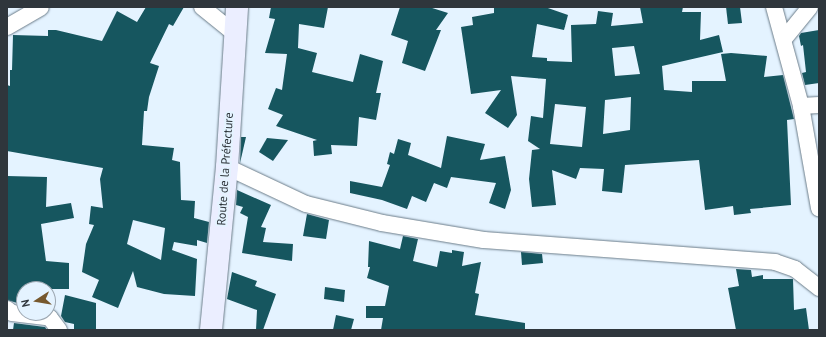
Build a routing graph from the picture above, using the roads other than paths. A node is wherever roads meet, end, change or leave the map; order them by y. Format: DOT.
graph roads {
  1 [pos="41,7"];
  2 [pos="202,7"];
  3 [pos="237,7"];
  4 [pos="774,7"];
  5 [pos="810,7"];
  6 [pos="7,27"];
  7 [pos="234,33"];
  8 [pos="784,39"];
  9 [pos="819,105"];
  10 [pos="801,106"];
  11 [pos="226,167"];
  12 [pos="819,208"];
  13 [pos="819,288"];
  14 [pos="7,309"];
  15 [pos="59,330"];
  16 [pos="211,330"];
  1 -- 6 [label="street"];
  2 -- 7 [label="street"];
  3 -- 7 [label="street, Route de la Préfecture"];
  4 -- 8 [label="street"];
  5 -- 8 [label="street"];
  7 -- 11 [label="street, Route de la Préfecture"];
  8 -- 10 [label="street"];
  9 -- 10 [label="street"];
  10 -- 12 [label="street"];
  11 -- 13 [label="street"];
  11 -- 16 [label="street, Route de la Préfecture"];
  14 -- 15 [label="street"];
}
